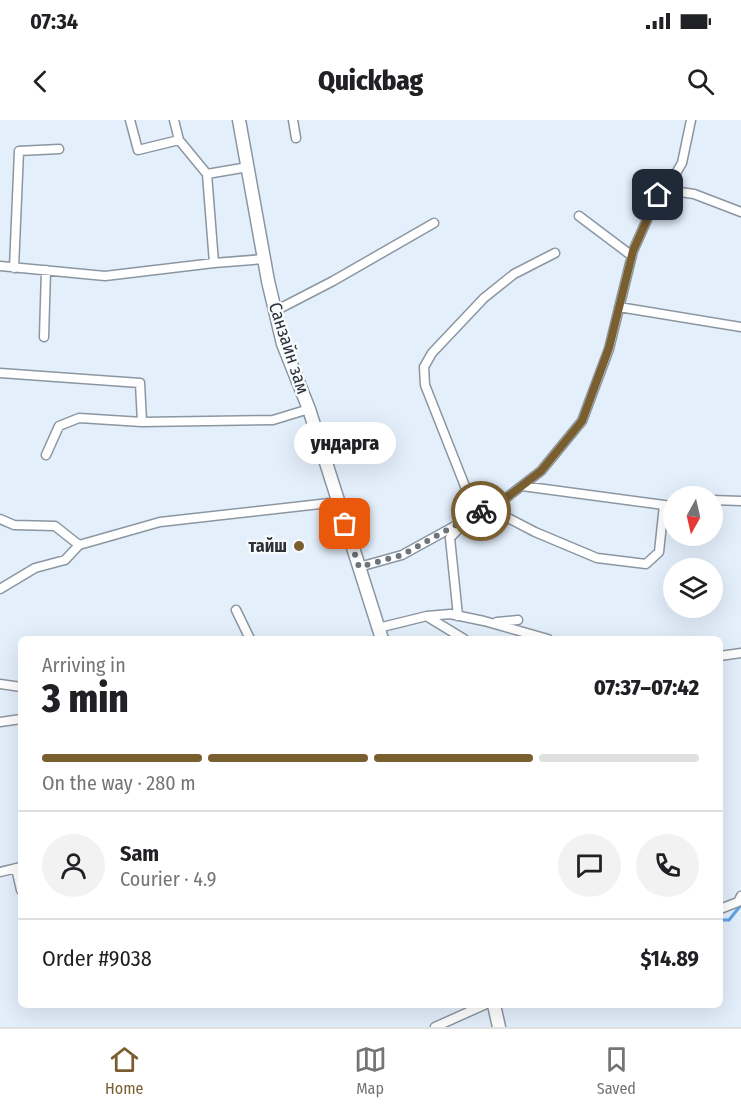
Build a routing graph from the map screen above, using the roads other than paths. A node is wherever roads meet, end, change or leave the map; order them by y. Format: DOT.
graph roads {
  1 [pos="130,120"];
  2 [pos="174,120"];
  3 [pos="239,120"];
  4 [pos="293,120"];
  5 [pos="691,120"];
  6 [pos="296,138"];
  7 [pos="179,140"];
  8 [pos="59,149"];
  9 [pos="248,167"];
  10 [pos="207,174"];
  11 [pos="666,190"];
  12 [pos="741,212"];
  13 [pos="579,216"];
  14 [pos="434,223"];
  15 [pos="555,253"];
  16 [pos="632,256"];
  17 [pos="264,259"];
  18 [pos="214,263"];
  19 [pos="0,266"];
  20 [pos="14,267"];
  21 [pos="46,270"];
  22 [pos="619,307"];
  23 [pos="275,311"];
  24 [pos="741,327"];
  25 [pos="44,337"];
  26 [pos="0,373"];
  27 [pos="309,409"];
  28 [pos="142,422"];
  29 [pos="46,455"];
  30 [pos="522,486"];
  31 [pos="723,500"];
  32 [pos="741,501"];
  33 [pos="338,502"];
  34 [pos="663,505"];
  35 [pos="489,508"];
  36 [pos="663,514"];
  37 [pos="472,517"];
  38 [pos="0,519"];
  39 [pos="79,545"];
  40 [pos="359,567"];
  41 [pos="0,589"];
  42 [pos="236,610"];
  43 [pos="427,616"];
  44 [pos="458,616"];
  45 [pos="518,620"];
  46 [pos="484,621"];
  47 [pos="380,633"];
  48 [pos="249,636"];
  49 [pos="459,636"];
  50 [pos="537,636"];
  51 [pos="741,653"];
  52 [pos="723,656"];
  53 [pos="0,684"];
  54 [pos="18,687"];
  55 [pos="18,719"];
  56 [pos="0,722"];
  57 [pos="18,868"];
  58 [pos="0,872"];
  59 [pos="741,896"];
  60 [pos="723,908"];
  61 [pos="477,1008"];
  62 [pos="495,1008"];
  63 [pos="435,1027"];
  64 [pos="499,1027"];
  1 -- 7 [label="street"];
  2 -- 7 [label="street"];
  3 -- 9 [label="main road, Санзайн зам"];
  4 -- 6 [label="street"];
  5 -- 11 [label="street"];
  7 -- 10 [label="street"];
  8 -- 20 [label="street"];
  9 -- 10 [label="street"];
  9 -- 17 [label="main road, Санзайн зам"];
  10 -- 18 [label="street"];
  11 -- 12 [label="street"];
  11 -- 16 [label="street"];
  13 -- 16 [label="street"];
  14 -- 23 [label="street"];
  15 -- 37 [label="street"];
  16 -- 22 [label="street"];
  17 -- 18 [label="street"];
  17 -- 23 [label="main road, Санзайн зам"];
  18 -- 21 [label="street"];
  19 -- 20 [label="street"];
  20 -- 21 [label="street"];
  21 -- 25 [label="street"];
  22 -- 24 [label="street"];
  22 -- 30 [label="street"];
  23 -- 27 [label="main road, Санзайн зам"];
  26 -- 28 [label="street"];
  27 -- 28 [label="street"];
  27 -- 33 [label="main road, Санзайн зам"];
  28 -- 29 [label="street"];
  30 -- 34 [label="street"];
  30 -- 35 [label="street"];
  31 -- 32 [label="street"];
  33 -- 39 [label="street"];
  33 -- 40 [label="main road, Санзайн зам"];
  35 -- 36 [label="street"];
  35 -- 37 [label="street"];
  37 -- 40 [label="street"];
  37 -- 44 [label="street"];
  38 -- 39 [label="street"];
  39 -- 41 [label="street"];
  40 -- 47 [label="main road, Санзайн зам"];
  42 -- 48 [label="street"];
  43 -- 44 [label="street"];
  43 -- 47 [label="street"];
  43 -- 49 [label="street"];
  44 -- 46 [label="street"];
  45 -- 46 [label="street"];
  46 -- 50 [label="street"];
  51 -- 52 [label="street"];
  53 -- 54 [label="street"];
  55 -- 56 [label="street"];
  57 -- 58 [label="street"];
  59 -- 60 [label="street"];
  61 -- 63 [label="street"];
  62 -- 64 [label="main road"];
}
